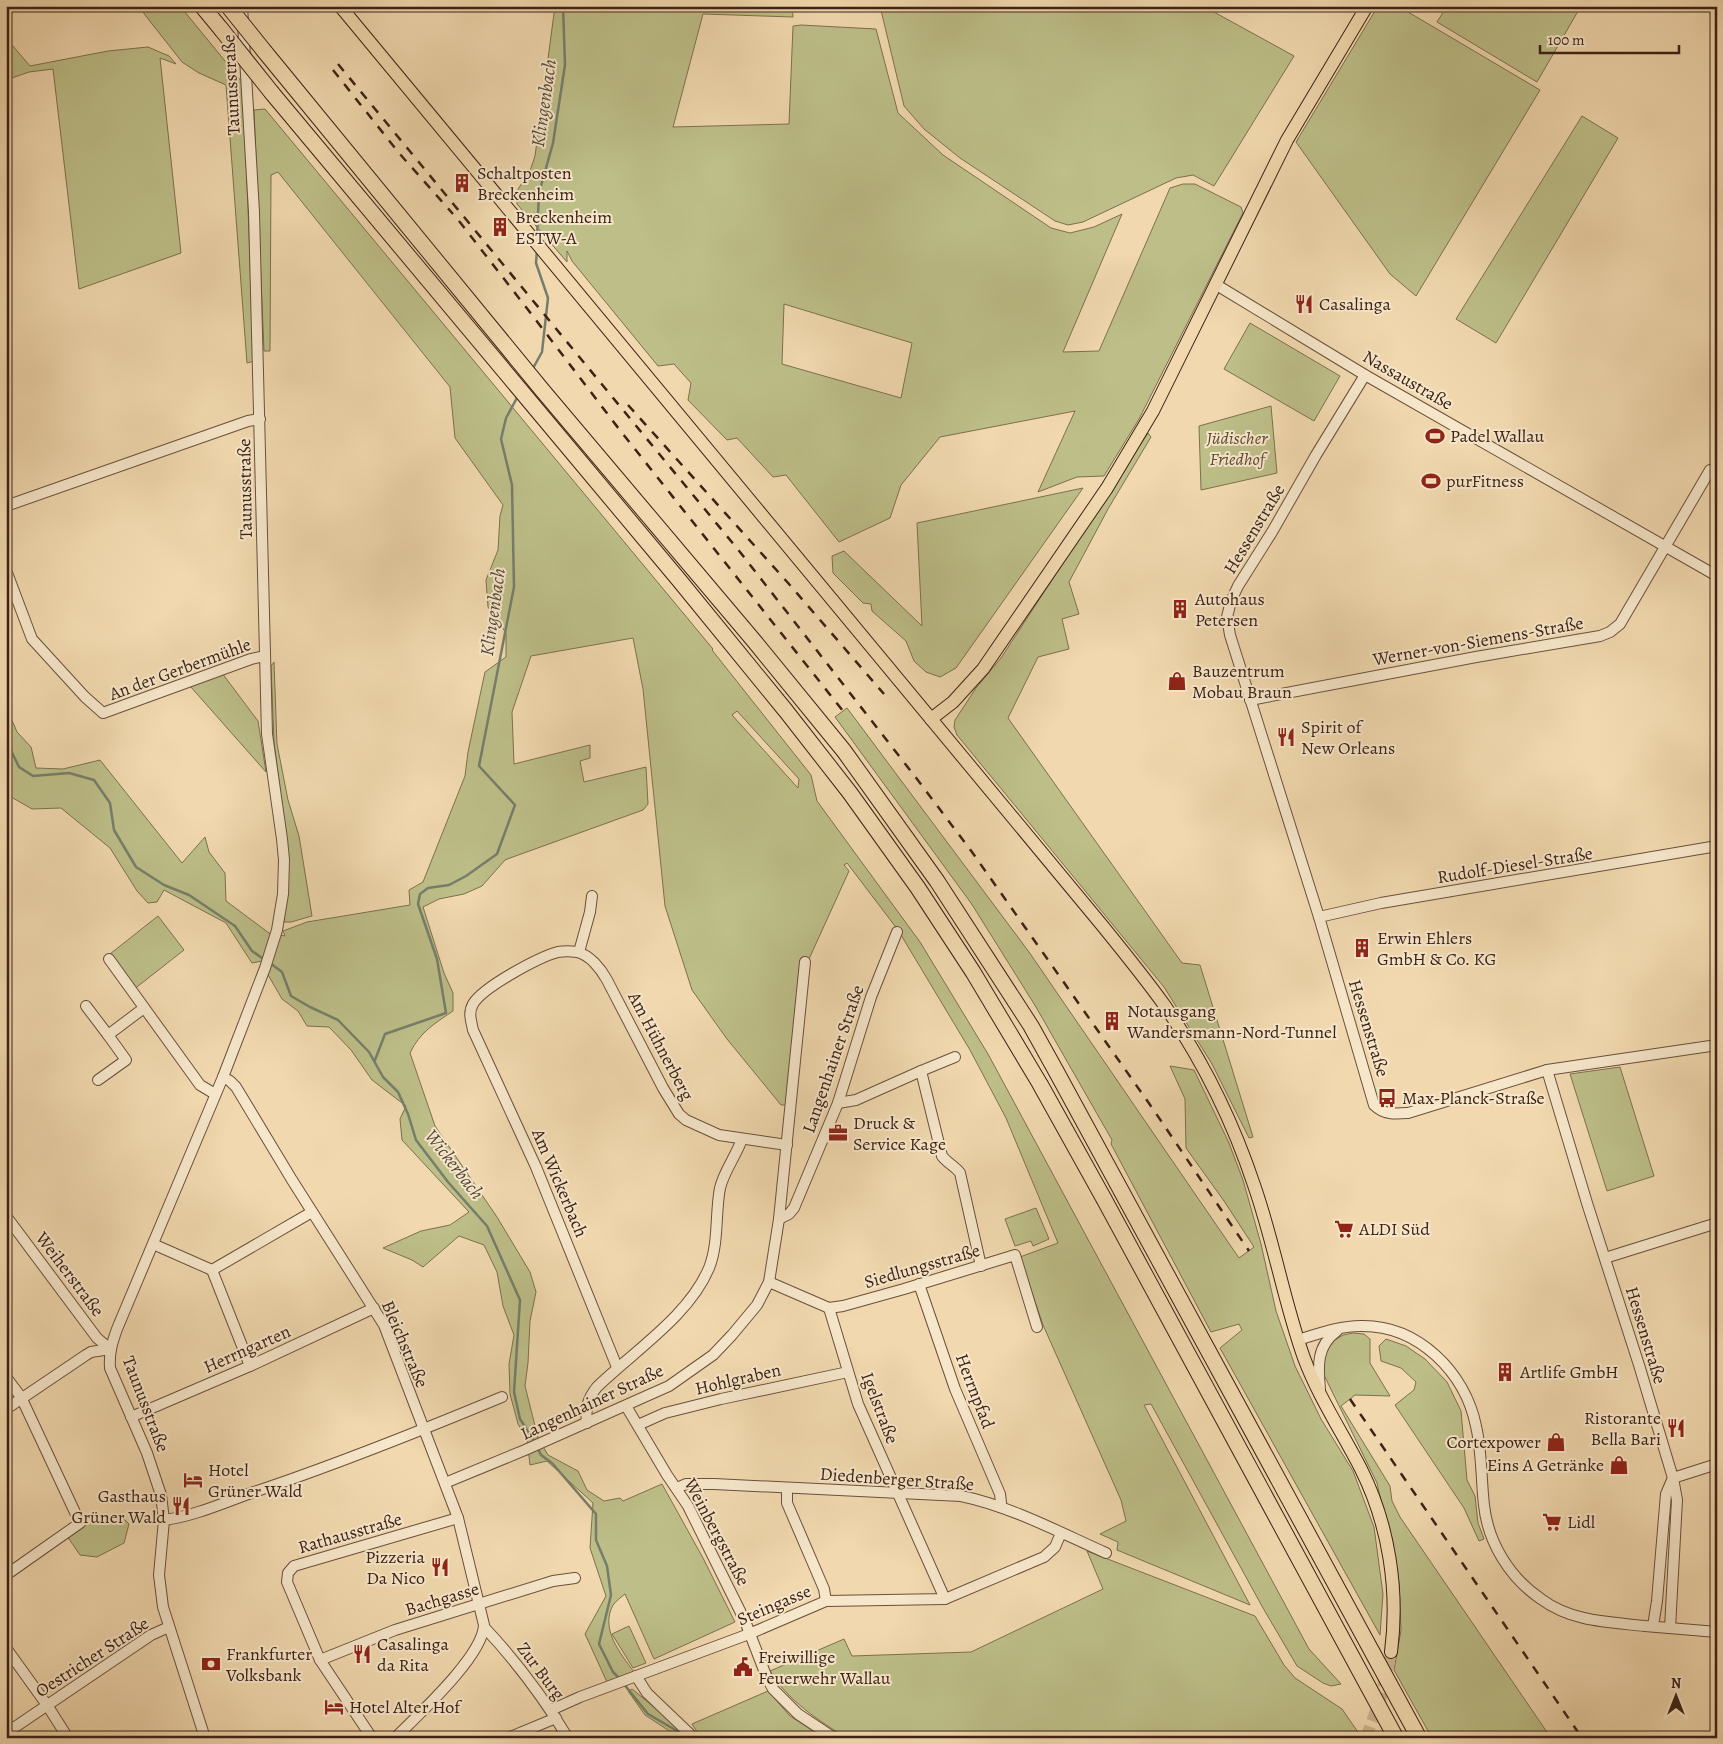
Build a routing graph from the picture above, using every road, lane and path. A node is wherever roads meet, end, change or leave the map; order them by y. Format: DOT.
graph roads {
  1 [pos="202,6"];
  2 [pos="228,6"];
  3 [pos="242,6"];
  4 [pos="340,6"];
  5 [pos="1367,6"];
  6 [pos="1214,284"];
  7 [pos="1365,375"];
  8 [pos="260,419"];
  9 [pos="1710,470"];
  10 [pos="6,506"];
  11 [pos="1665,546"];
  12 [pos="6,570"];
  13 [pos="1717,576"];
  14 [pos="264,656"];
  15 [pos="1250,700"];
  16 [pos="931,719"];
  17 [pos="1717,846"];
  18 [pos="592,896"];
  19 [pos="1319,917"];
  20 [pos="896,932"];
  21 [pos="579,952"];
  22 [pos="109,959"];
  23 [pos="805,962"];
  24 [pos="86,1006"];
  25 [pos="144,1008"];
  26 [pos="108,1035"];
  27 [pos="1717,1045"];
  28 [pos="955,1057"];
  29 [pos="920,1070"];
  30 [pos="1547,1070"];
  31 [pos="223,1076"];
  32 [pos="98,1080"];
  33 [pos="215,1094"];
  34 [pos="838,1102"];
  35 [pos="742,1139"];
  36 [pos="787,1144"];
  37 [pos="312,1212"];
  38 [pos="6,1216"];
  39 [pos="779,1219"];
  40 [pos="1717,1223"];
  41 [pos="153,1244"];
  42 [pos="1605,1258"];
  43 [pos="981,1266"];
  44 [pos="212,1270"];
  45 [pos="769,1282"];
  46 [pos="920,1284"];
  47 [pos="374,1308"];
  48 [pos="829,1308"];
  49 [pos="1037,1327"];
  50 [pos="1340,1329"];
  51 [pos="1298,1340"];
  52 [pos="110,1349"];
  53 [pos="250,1366"];
  54 [pos="617,1367"];
  55 [pos="848,1372"];
  56 [pos="6,1377"];
  57 [pos="1321,1396"];
  58 [pos="21,1397"];
  59 [pos="502,1397"];
  60 [pos="626,1406"];
  61 [pos="6,1409"];
  62 [pos="132,1417"];
  63 [pos="587,1423"];
  64 [pos="638,1426"];
  65 [pos="423,1430"];
  66 [pos="1717,1464"];
  67 [pos="1673,1478"];
  68 [pos="445,1483"];
  69 [pos="677,1488"];
  70 [pos="787,1488"];
  71 [pos="897,1493"];
  72 [pos="1000,1507"];
  73 [pos="458,1518"];
  74 [pos="164,1520"];
  75 [pos="1061,1533"];
  76 [pos="1106,1553"];
  77 [pos="6,1575"];
  78 [pos="576,1578"];
  79 [pos="945,1599"];
  80 [pos="826,1601"];
  81 [pos="478,1605"];
  82 [pos="1653,1626"];
  83 [pos="169,1627"];
  84 [pos="484,1627"];
  85 [pos="1670,1628"];
  86 [pos="1717,1632"];
  87 [pos="749,1634"];
  88 [pos="6,1648"];
  89 [pos="1390,1652"];
  90 [pos="320,1660"];
  91 [pos="632,1678"];
  92 [pos="47,1705"];
  93 [pos="554,1714"];
  94 [pos="6,1727"];
  95 [pos="690,1734"];
  96 [pos="68,1738"];
  97 [pos="205,1738"];
  98 [pos="372,1738"];
  99 [pos="395,1738"];
  100 [pos="508,1738"];
  101 [pos="568,1738"];
  102 [pos="834,1738"];
  103 [pos="1396,1738"];
  104 [pos="1419,1738"];
  1 -- 103 [label="highway, bridge"];
  2 -- 104 [label="highway, bridge"];
  3 -- 8 [label="street, Taunusstraße"];
  4 -- 16 [label="main road"];
  5 -- 6 [label="main road"];
  6 -- 7 [label="street, Nassaustraße"];
  6 -- 16 [label="main road"];
  7 -- 11 [label="street, Nassaustraße"];
  7 -- 15 [label="street, Hessenstraße"];
  8 -- 10 [label="street"];
  8 -- 14 [label="street, Taunusstraße"];
  9 -- 11 [label="street, Werner-von-Siemens-Straße"];
  11 -- 13 [label="street, Nassaustraße"];
  11 -- 15 [label="street, Werner-von-Siemens-Straße"];
  12 -- 14 [label="street, An der Gerbermühle"];
  14 -- 31 [label="street, Taunusstraße"];
  15 -- 19 [label="street, Hessenstraße"];
  16 -- 51 [label="main road"];
  17 -- 19 [label="street, Rudolf-Diesel-Straße"];
  18 -- 21 [label="street"];
  19 -- 30 [label="street, Hessenstraße"];
  20 -- 34 [label="street, Langenhainer Straße"];
  21 -- 35 [label="street, Am Hühnerberg"];
  21 -- 54 [label="street, Am Wickerbach"];
  22 -- 25 [label="street"];
  23 -- 36 [label="street, Langenhainer Straße"];
  24 -- 26 [label="street"];
  25 -- 26 [label="street"];
  25 -- 33 [label="street"];
  26 -- 32 [label="street"];
  27 -- 30 [label="street"];
  28 -- 29 [label="street"];
  29 -- 34 [label="street"];
  29 -- 43 [label="street"];
  30 -- 42 [label="street, Hessenstraße"];
  31 -- 33 [label="street, Taunusstraße"];
  31 -- 37 [label="street, Bleichstraße"];
  33 -- 41 [label="street, Taunusstraße"];
  34 -- 39 [label="street, Langenhainer Straße"];
  35 -- 36 [label="street, Am Hühnerberg"];
  35 -- 54 [label="street"];
  36 -- 39 [label="street, Langenhainer Straße"];
  37 -- 44 [label="street"];
  37 -- 47 [label="street, Bleichstraße"];
  38 -- 52 [label="street, Weiherstraße"];
  39 -- 45 [label="street, Langenhainer Straße"];
  40 -- 42 [label="street"];
  41 -- 44 [label="street"];
  41 -- 52 [label="street, Taunusstraße"];
  42 -- 67 [label="street, Hessenstraße"];
  43 -- 46 [label="street, Siedlungsstraße"];
  43 -- 49 [label="street, Siedlungsstraße"];
  44 -- 53 [label="street"];
  45 -- 48 [label="street"];
  45 -- 60 [label="street, Langenhainer Straße"];
  46 -- 48 [label="street, Siedlungsstraße"];
  46 -- 72 [label="street, Herrnpfad"];
  47 -- 53 [label="street, Herrngarten"];
  47 -- 65 [label="street, Bleichstraße"];
  48 -- 55 [label="street, Igelstraße"];
  50 -- 51 [label="street"];
  50 -- 57 [label="street"];
  50 -- 82 [label="street"];
  51 -- 57 [label="main road"];
  52 -- 58 [label="street"];
  52 -- 62 [label="street, Taunusstraße"];
  53 -- 62 [label="street, Herrngarten"];
  54 -- 63 [label="street"];
  55 -- 64 [label="street, Hohlgraben"];
  55 -- 71 [label="street, Igelstraße"];
  56 -- 58 [label="street"];
  57 -- 89 [label="main road"];
  58 -- 61 [label="street"];
  58 -- 77 [label="street"];
  59 -- 65 [label="street"];
  60 -- 63 [label="street, Langenhainer Straße"];
  60 -- 64 [label="street, Weinbergstraße"];
  62 -- 74 [label="street, Taunusstraße"];
  63 -- 68 [label="street, Langenhainer Straße"];
  64 -- 69 [label="street, Weinbergstraße"];
  65 -- 68 [label="street, Bleichstraße"];
  65 -- 74 [label="street"];
  66 -- 67 [label="street"];
  67 -- 82 [label="street"];
  67 -- 85 [label="street, Hessenstraße"];
  68 -- 73 [label="street, Bleichstraße"];
  69 -- 70 [label="street, Diedenberger Straße"];
  69 -- 87 [label="street, Weinbergstraße"];
  70 -- 71 [label="street, Diedenberger Straße"];
  70 -- 80 [label="street"];
  71 -- 72 [label="street, Diedenberger Straße"];
  71 -- 79 [label="street, Igelstraße"];
  72 -- 75 [label="street, Diedenberger Straße"];
  73 -- 81 [label="street, Bleichstraße"];
  73 -- 90 [label="street, Rathausstraße"];
  74 -- 83 [label="street, Taunusstraße"];
  75 -- 76 [label="street, Diedenberger Straße"];
  75 -- 79 [label="street, Steingasse"];
  78 -- 81 [label="street, Bachgasse"];
  79 -- 80 [label="street, Steingasse"];
  80 -- 87 [label="street, Steingasse"];
  81 -- 84 [label="street, Bleichstraße"];
  81 -- 90 [label="street, Bachgasse"];
  82 -- 85 [label="street"];
  83 -- 92 [label="street, Oestricher Straße"];
  83 -- 97 [label="street, Taunusstraße"];
  84 -- 93 [label="street, Zur Burg"];
  84 -- 99 [label="street"];
  85 -- 86 [label="street"];
  87 -- 91 [label="street, Steingasse"];
  87 -- 102 [label="street, Weinbergstraße"];
  88 -- 92 [label="street"];
  90 -- 98 [label="street, Rathausstraße"];
  91 -- 93 [label="street, Steingasse"];
  91 -- 95 [label="street"];
  92 -- 94 [label="street, Oestricher Straße"];
  92 -- 96 [label="street"];
  93 -- 100 [label="street, Steingasse"];
  93 -- 101 [label="street, Zur Burg"];
}
